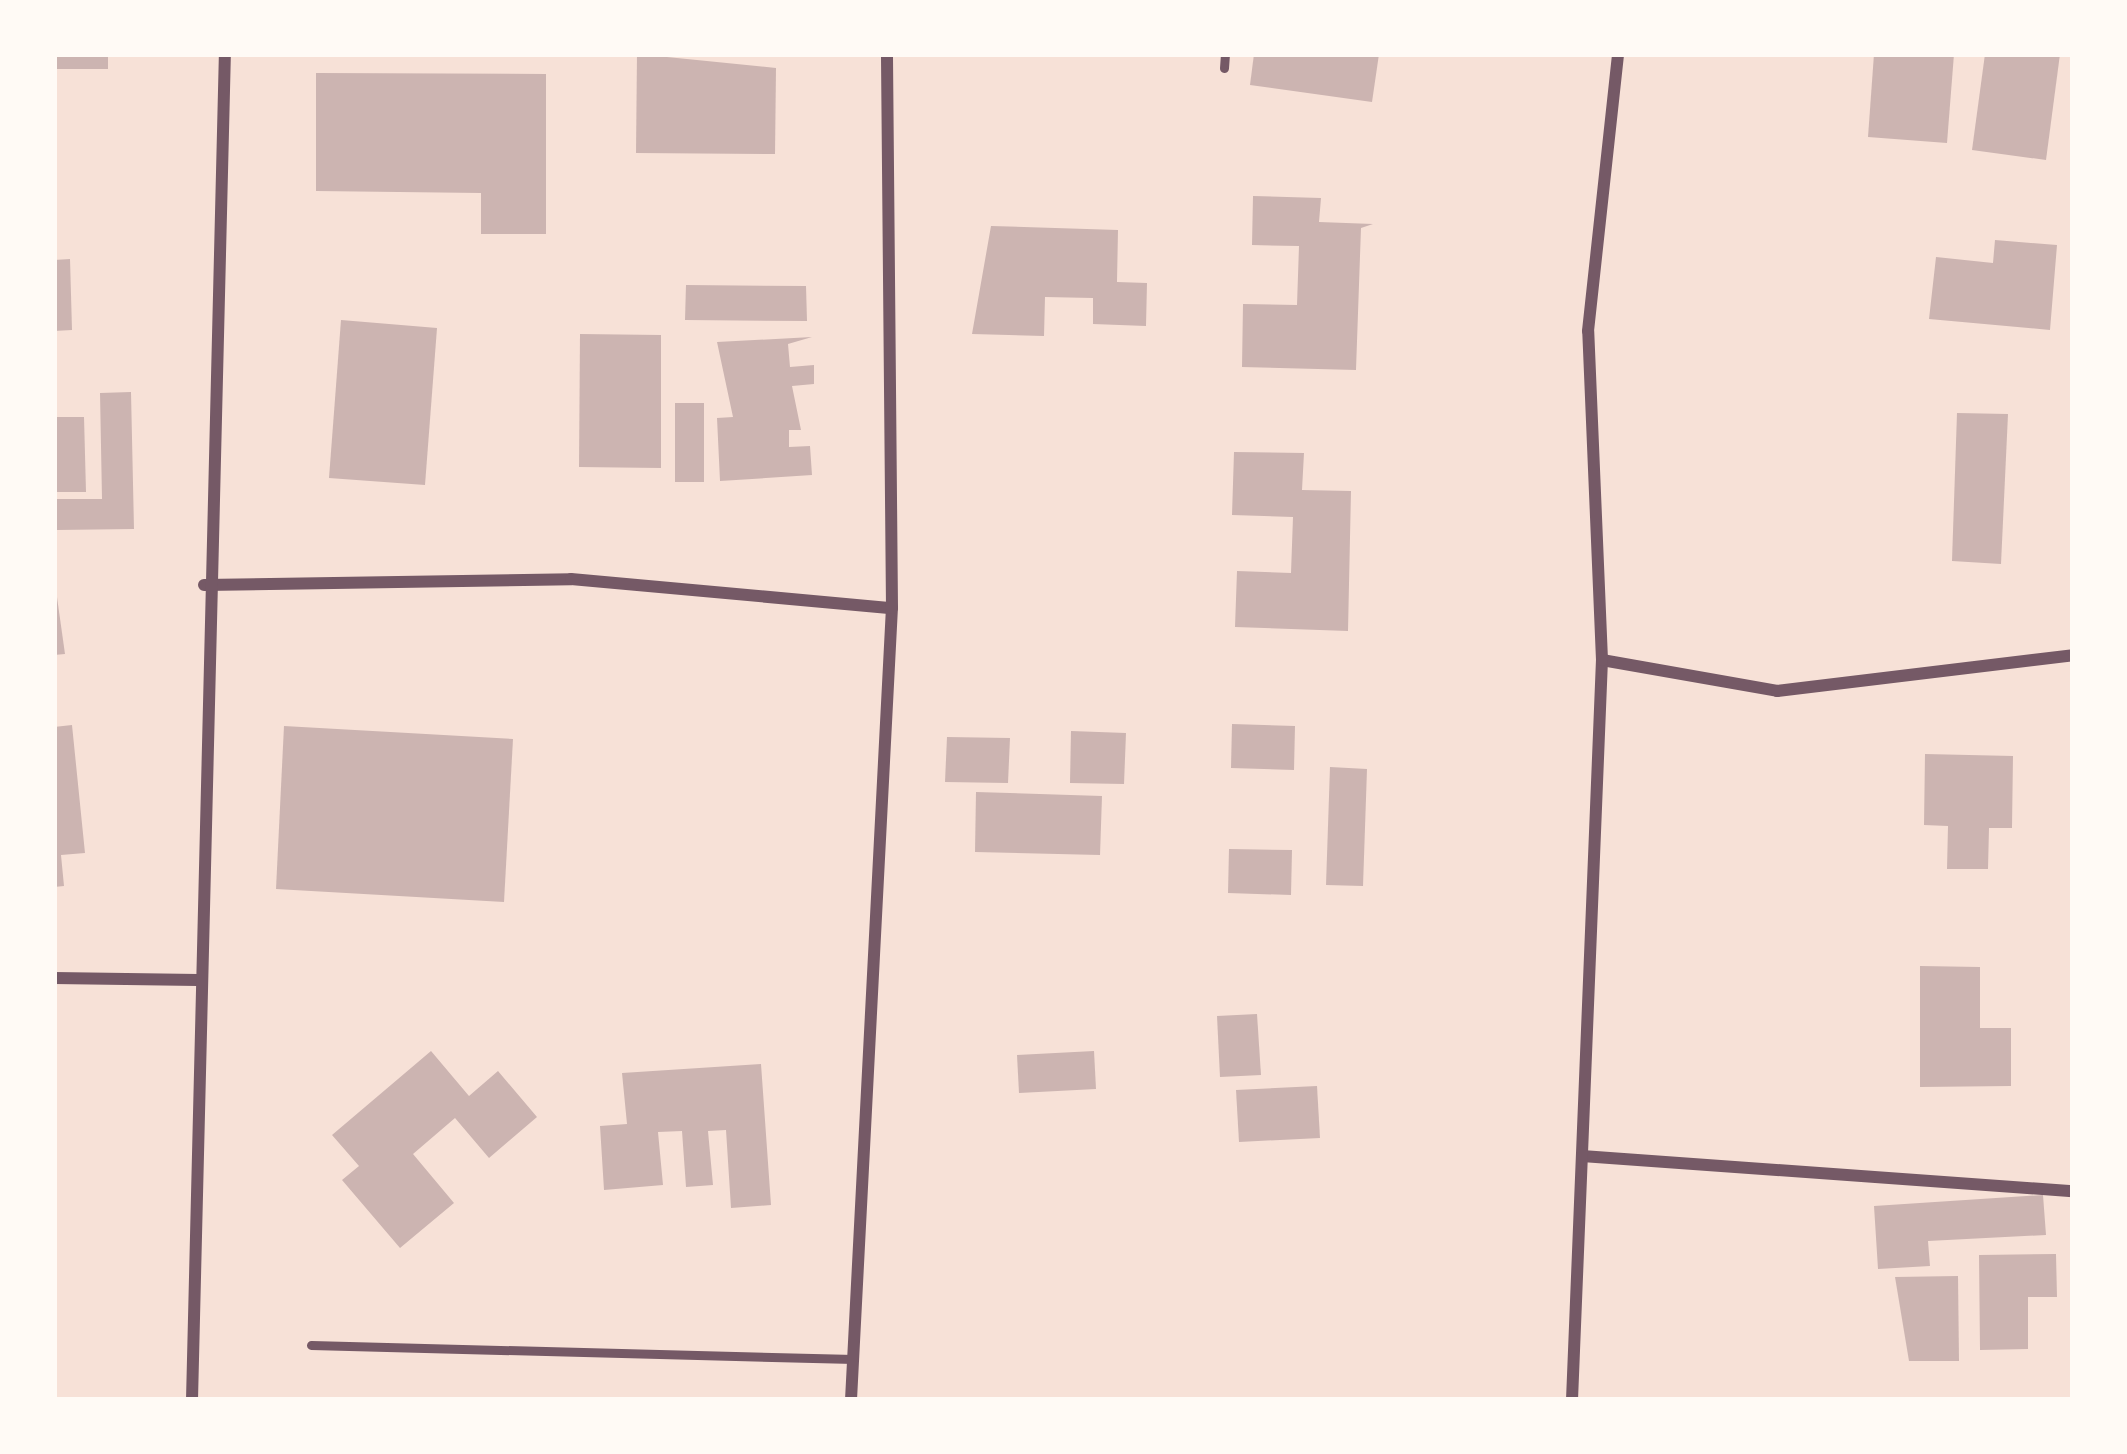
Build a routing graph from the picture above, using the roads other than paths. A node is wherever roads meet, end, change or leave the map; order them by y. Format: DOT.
graph roads {
  1 [pos="225,54"];
  2 [pos="887,54"];
  3 [pos="1225,54"];
  4 [pos="1618,54"];
  5 [pos="1224,68"];
  6 [pos="205,585"];
  7 [pos="892,608"];
  8 [pos="2073,655"];
  9 [pos="1602,660"];
  10 [pos="54,978"];
  11 [pos="198,980"];
  12 [pos="1582,1156"];
  13 [pos="2073,1191"];
  14 [pos="311,1345"];
  15 [pos="854,1359"];
  16 [pos="192,1400"];
  17 [pos="851,1400"];
  18 [pos="1572,1400"];
  1 -- 6 [label="street"];
  2 -- 7 [label="street"];
  3 -- 5 [label="lane"];
  4 -- 9 [label="street"];
  6 -- 7 [label="street"];
  6 -- 11 [label="street"];
  7 -- 15 [label="street"];
  8 -- 9 [label="street"];
  9 -- 12 [label="street"];
  10 -- 11 [label="street"];
  11 -- 16 [label="street"];
  12 -- 13 [label="street"];
  12 -- 18 [label="street"];
  14 -- 15 [label="lane"];
  15 -- 17 [label="street"];
}
